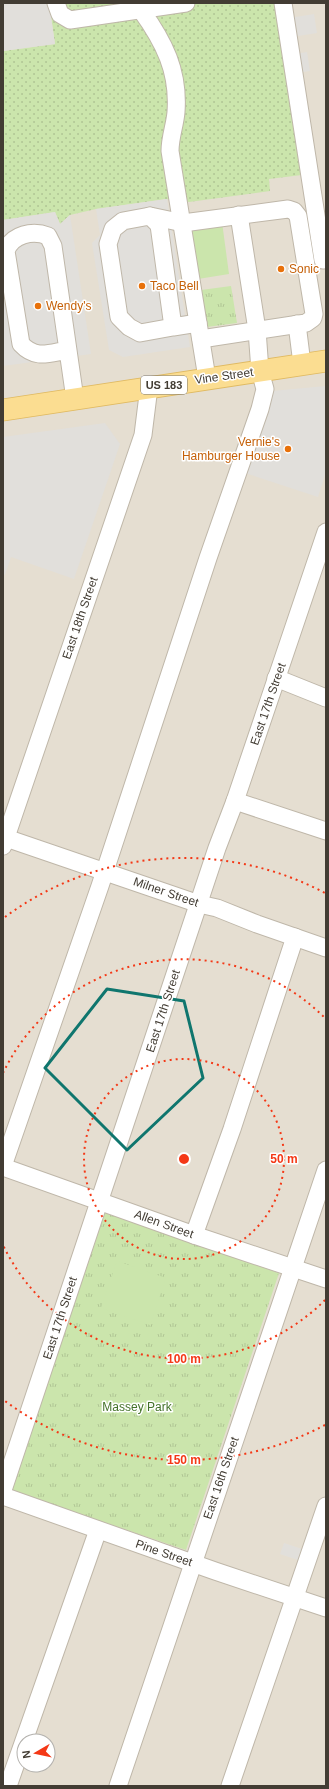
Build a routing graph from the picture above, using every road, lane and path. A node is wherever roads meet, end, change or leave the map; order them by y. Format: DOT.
graph roads {
  1 [pos="56,3"];
  2 [pos="186,3"];
  3 [pos="283,3"];
  4 [pos="141,10"];
  5 [pos="239,215"];
  6 [pos="150,216"];
  7 [pos="182,223"];
  8 [pos="326,259"];
  9 [pos="297,324"];
  10 [pos="173,327"];
  11 [pos="257,330"];
  12 [pos="199,331"];
  13 [pos="68,350"];
  14 [pos="326,360"];
  15 [pos="302,364"];
  16 [pos="260,371"];
  17 [pos="207,378"];
  18 [pos="149,387"];
  19 [pos="74,399"];
  20 [pos="3,410"];
  21 [pos="326,532"];
  22 [pos="319,578"];
  23 [pos="276,678"];
  24 [pos="326,698"];
  25 [pos="235,801"];
  26 [pos="326,830"];
  27 [pos="4,842"];
  28 [pos="105,871"];
  29 [pos="199,904"];
  30 [pos="295,937"];
  31 [pos="326,948"];
  32 [pos="3,1166"];
  33 [pos="326,1170"];
  34 [pos="100,1201"];
  35 [pos="194,1235"];
  36 [pos="293,1267"];
  37 [pos="326,1279"];
  38 [pos="3,1490"];
  39 [pos="3,1496"];
  40 [pos="326,1506"];
  41 [pos="98,1530"];
  42 [pos="193,1562"];
  43 [pos="295,1597"];
  44 [pos="326,1608"];
  45 [pos="8,1786"];
  46 [pos="118,1786"];
  47 [pos="230,1786"];
  1 -- 4 [label="street"];
  2 -- 4 [label="street"];
  3 -- 8 [label="street"];
  4 -- 7 [label="street"];
  5 -- 7 [label="street"];
  5 -- 9 [label="street"];
  5 -- 11 [label="street"];
  6 -- 7 [label="street"];
  6 -- 10 [label="street"];
  6 -- 10 [label="street"];
  7 -- 12 [label="street"];
  9 -- 11 [label="street"];
  9 -- 15 [label="street"];
  10 -- 12 [label="street"];
  11 -- 12 [label="street"];
  11 -- 16 [label="street"];
  12 -- 17 [label="street"];
  13 -- 13 [label="street"];
  13 -- 19 [label="street"];
  14 -- 15 [label="main road, Vine Street / US 183"];
  15 -- 16 [label="main road, Vine Street / US 183"];
  16 -- 17 [label="main road, Vine Street / US 183"];
  16 -- 28 [label="street"];
  17 -- 18 [label="main road, Vine Street / US 183"];
  18 -- 19 [label="main road, Vine Street / US 183"];
  18 -- 27 [label="street, East 18th Street"];
  19 -- 20 [label="main road, Vine Street / US 183"];
  21 -- 22 [label="street, East 17th Street"];
  22 -- 23 [label="street, East 17th Street"];
  23 -- 24 [label="street"];
  23 -- 25 [label="street, East 17th Street"];
  25 -- 26 [label="street"];
  25 -- 29 [label="street, East 17th Street"];
  27 -- 28 [label="street, Milner Street"];
  28 -- 29 [label="street, Milner Street"];
  28 -- 32 [label="street"];
  29 -- 30 [label="street, Milner Street"];
  29 -- 34 [label="street, East 17th Street"];
  30 -- 31 [label="street, Milner Street"];
  30 -- 35 [label="street"];
  32 -- 34 [label="street, Allen Street"];
  33 -- 36 [label="street, East 16th Street"];
  34 -- 35 [label="street, Allen Street"];
  34 -- 38 [label="street, East 17th Street"];
  35 -- 36 [label="street, Allen Street"];
  36 -- 37 [label="street, Allen Street"];
  36 -- 42 [label="street, East 16th Street"];
  39 -- 41 [label="street, Pine Street"];
  40 -- 43 [label="street"];
  41 -- 42 [label="street, Pine Street"];
  41 -- 45 [label="street"];
  42 -- 43 [label="street, Pine Street"];
  42 -- 46 [label="street, East 16th Street"];
  43 -- 44 [label="street, Pine Street"];
  43 -- 47 [label="street"];
}
